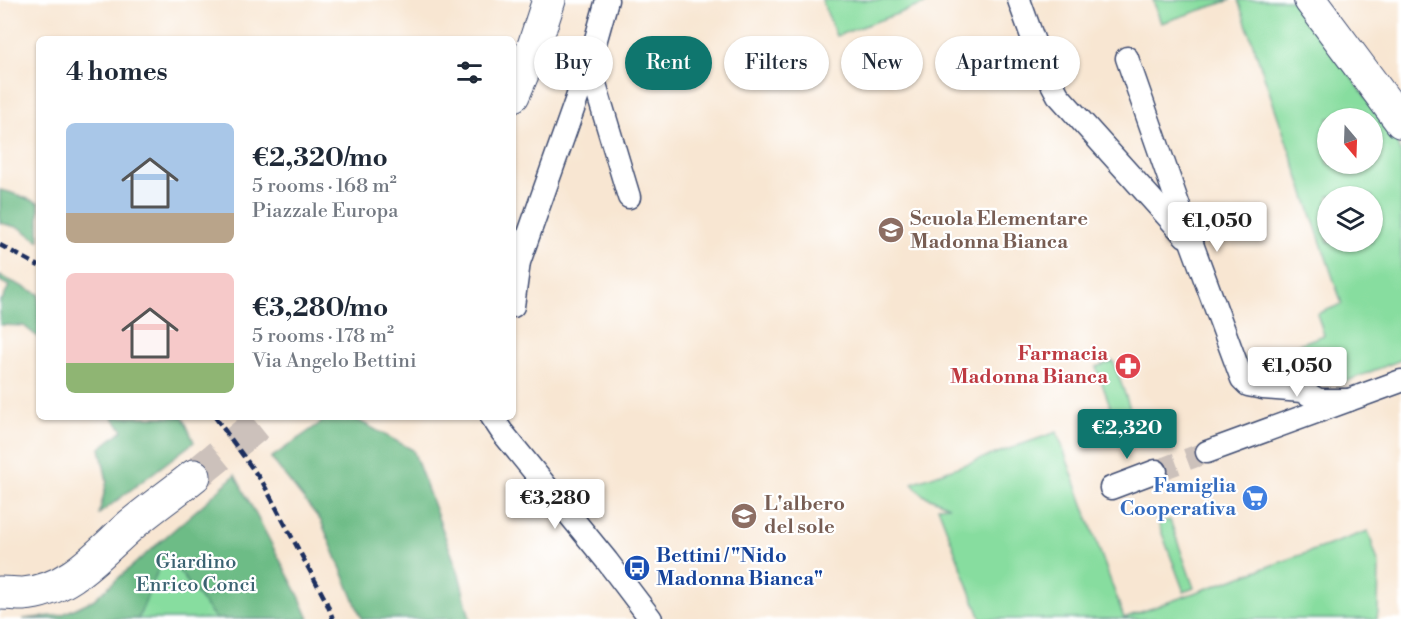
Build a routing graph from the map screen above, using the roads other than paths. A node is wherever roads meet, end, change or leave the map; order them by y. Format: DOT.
graph roads {
  1 [pos="549,0"];
  2 [pos="607,0"];
  3 [pos="1019,0"];
  4 [pos="1310,0"];
  5 [pos="597,36"];
  6 [pos="1127,58"];
  7 [pos="516,88"];
  8 [pos="580,90"];
  9 [pos="597,90"];
  10 [pos="1401,122"];
  11 [pos="629,197"];
  12 [pos="1192,244"];
  13 [pos="516,284"];
  14 [pos="1401,381"];
  15 [pos="1349,400"];
  16 [pos="495,420"];
  17 [pos="1207,452"];
  18 [pos="1156,471"];
  19 [pos="194,476"];
  20 [pos="1111,488"];
  21 [pos="0,593"];
  22 [pos="651,619"];
  1 -- 7 [label="main road"];
  2 -- 5 [label="street"];
  3 -- 12 [label="street"];
  4 -- 10 [label="main road"];
  6 -- 12 [label="street"];
  8 -- 13 [label="street"];
  9 -- 11 [label="street"];
  12 -- 15 [label="street"];
  14 -- 15 [label="street"];
  15 -- 17 [label="street"];
  16 -- 22 [label="street"];
  18 -- 20 [label="street"];
  19 -- 21 [label="main road"];
}
